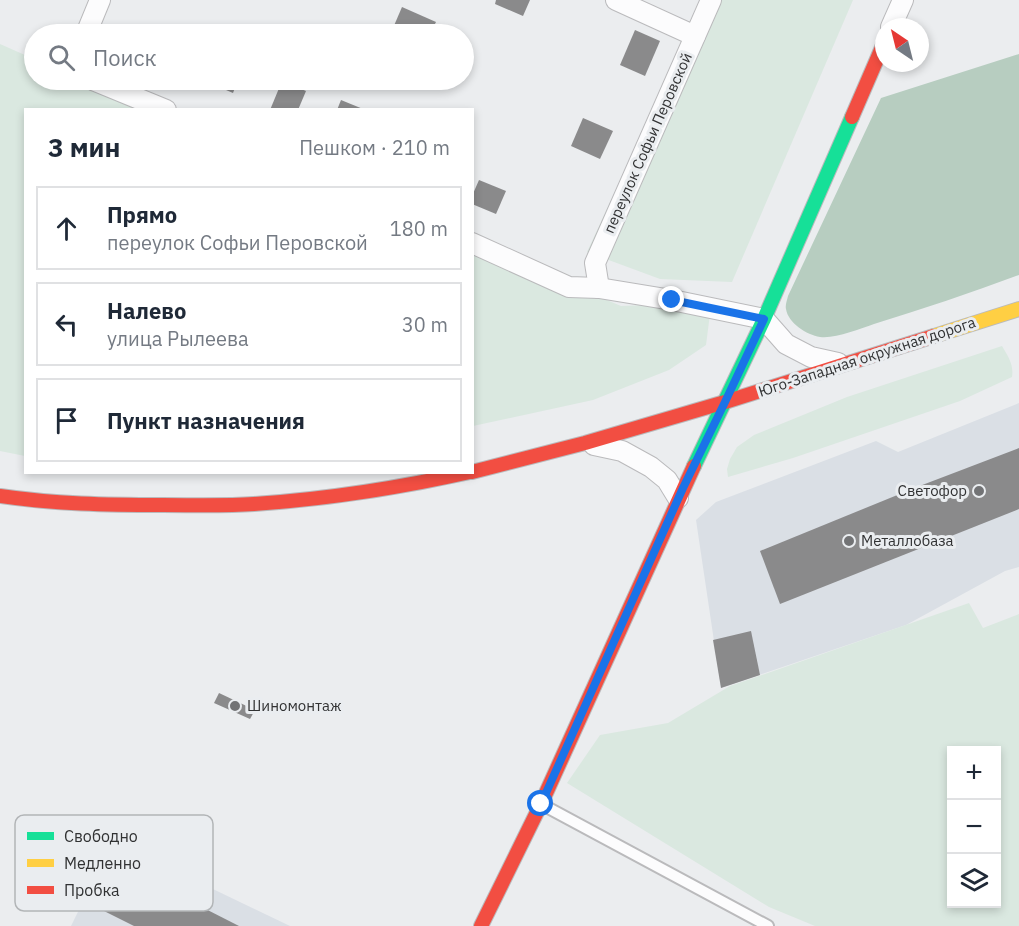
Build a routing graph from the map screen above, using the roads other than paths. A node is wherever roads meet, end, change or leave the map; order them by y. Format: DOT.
graph roads {
  1 [pos="100,0"];
  2 [pos="616,0"];
  3 [pos="711,0"];
  4 [pos="903,0"];
  5 [pos="895,18"];
  6 [pos="90,24"];
  7 [pos="694,36"];
  8 [pos="875,64"];
  9 [pos="117,90"];
  10 [pos="161,108"];
  11 [pos="474,244"];
  12 [pos="598,288"];
  13 [pos="1019,309"];
  14 [pos="764,319"];
  15 [pos="846,365"];
  16 [pos="725,402"];
  17 [pos="585,443"];
  18 [pos="474,471"];
  19 [pos="463,474"];
  20 [pos="0,496"];
  21 [pos="678,498"];
  22 [pos="541,804"];
  23 [pos="481,926"];
  24 [pos="768,926"];
  1 -- 6 [label="street"];
  2 -- 7 [label="street"];
  3 -- 7 [label="street, переулок Софьи Перовской"];
  4 -- 5 [label="street"];
  7 -- 12 [label="street, переулок Софьи Перовской"];
  8 -- 14 [label="main road"];
  9 -- 10 [label="street"];
  11 -- 12 [label="street"];
  12 -- 14 [label="street"];
  13 -- 15 [label="main road, Юго-Западная окружная дорога"];
  14 -- 15 [label="street"];
  14 -- 16 [label="main road"];
  15 -- 16 [label="main road, Юго-Западная окружная дорога"];
  16 -- 17 [label="main road, Юго-Западная окружная дорога"];
  16 -- 21 [label="main road"];
  17 -- 18 [label="main road, Юго-Западная окружная дорога"];
  17 -- 21 [label="street"];
  19 -- 20 [label="main road, Юго-Западная окружная дорога"];
  21 -- 22 [label="main road"];
  22 -- 23 [label="main road"];
  22 -- 24 [label="lane"];
}
